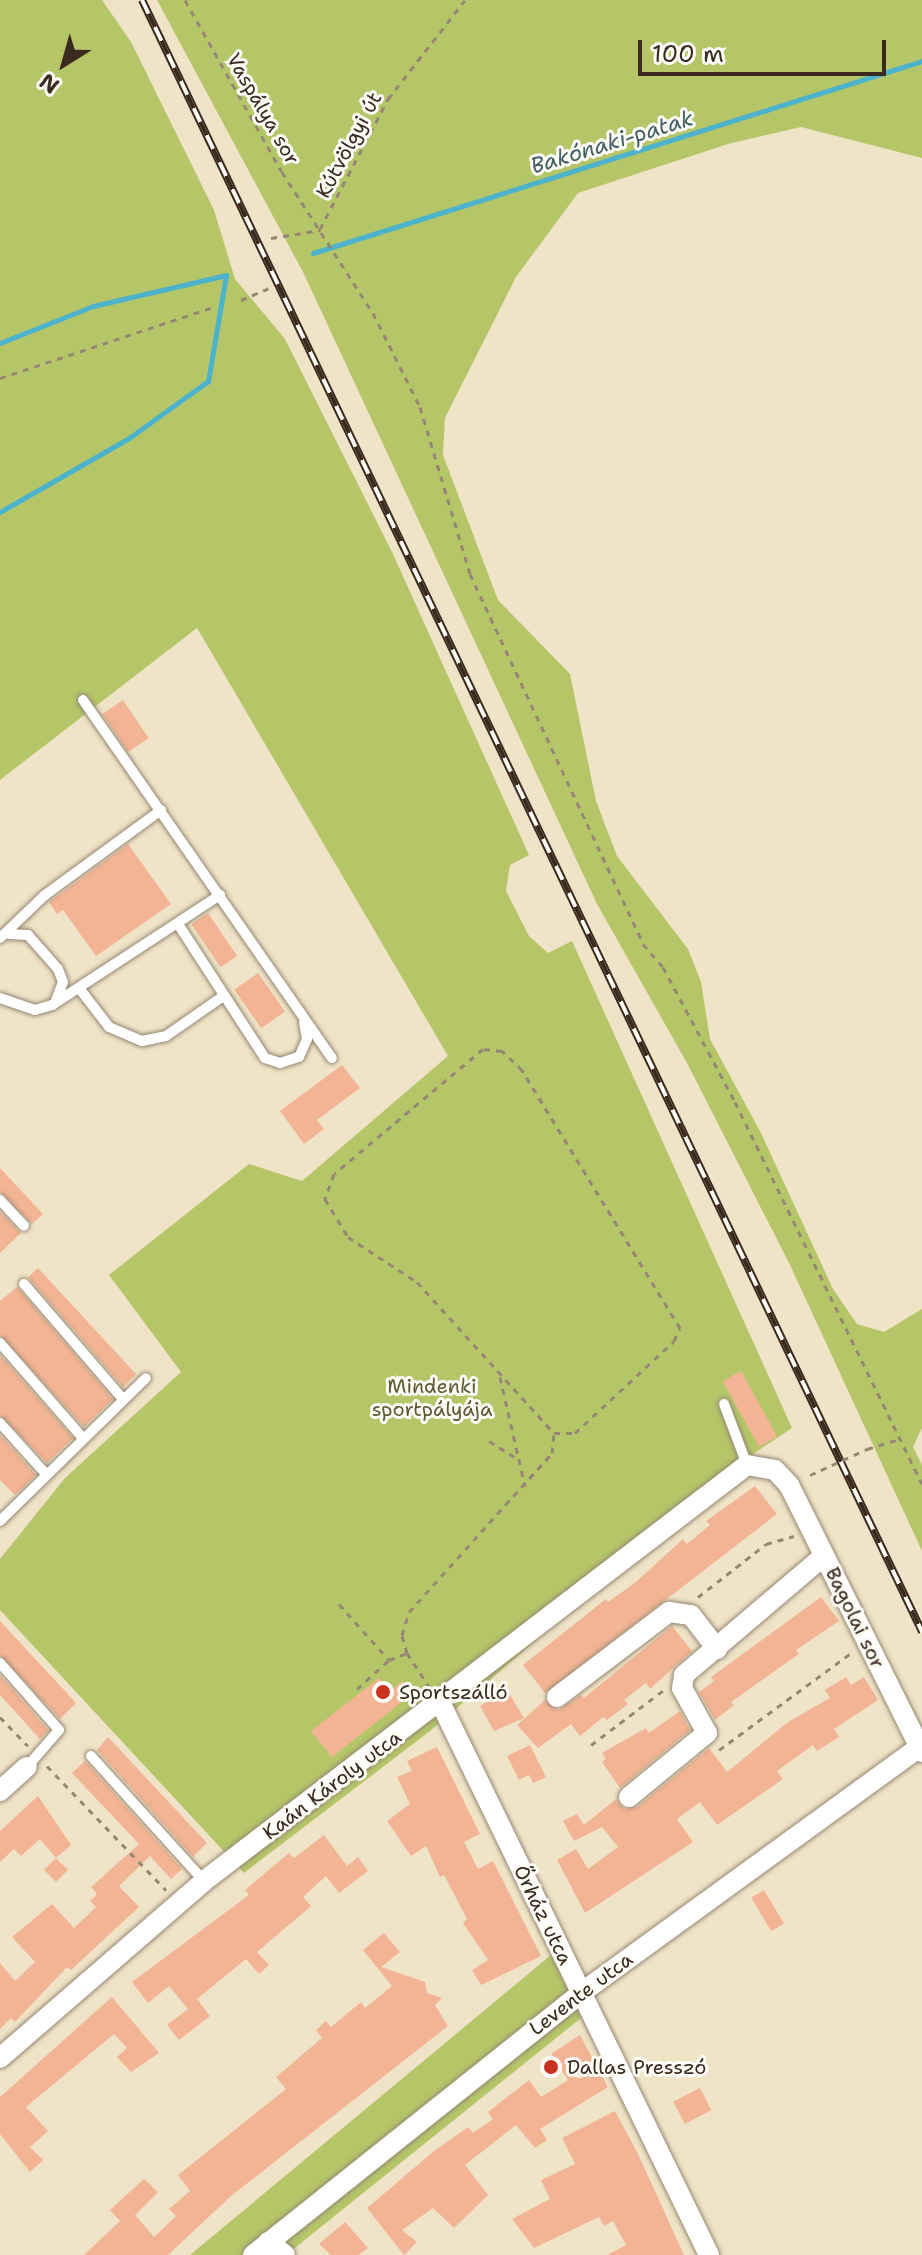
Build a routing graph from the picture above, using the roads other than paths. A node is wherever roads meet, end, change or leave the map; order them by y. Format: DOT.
graph roads {
  1 [pos="83,700"];
  2 [pos="161,810"];
  3 [pos="220,895"];
  4 [pos="31,910"];
  5 [pos="178,924"];
  6 [pos="2,936"];
  7 [pos="37,942"];
  8 [pos="58,969"];
  9 [pos="82,987"];
  10 [pos="222,997"];
  11 [pos="0,998"];
  12 [pos="52,1005"];
  13 [pos="303,1015"];
  14 [pos="332,1058"];
  15 [pos="0,1200"];
  16 [pos="24,1226"];
  17 [pos="24,1284"];
  18 [pos="0,1343"];
  19 [pos="146,1378"];
  20 [pos="123,1399"];
  21 [pos="724,1404"];
  22 [pos="0,1423"];
  23 [pos="83,1438"];
  24 [pos="747,1465"];
  25 [pos="46,1474"];
  26 [pos="2,1513"];
  27 [pos="824,1556"];
  28 [pos="717,1649"];
  29 [pos="0,1663"];
  30 [pos="557,1697"];
  31 [pos="441,1704"];
  32 [pos="921,1749"];
  33 [pos="91,1756"];
  34 [pos="32,1762"];
  35 [pos="0,1791"];
  36 [pos="629,1797"];
  37 [pos="204,1881"];
  38 [pos="581,1993"];
  39 [pos="0,2058"];
  40 [pos="260,2248"];
  41 [pos="285,2255"];
  42 [pos="709,2255"];
  1 -- 2 [label="lane"];
  2 -- 3 [label="lane"];
  2 -- 4 [label="lane"];
  3 -- 5 [label="lane"];
  3 -- 13 [label="lane"];
  4 -- 6 [label="lane"];
  4 -- 7 [label="lane"];
  5 -- 9 [label="lane"];
  5 -- 10 [label="lane"];
  6 -- 7 [label="lane"];
  7 -- 8 [label="lane"];
  8 -- 9 [label="lane"];
  8 -- 12 [label="lane"];
  9 -- 10 [label="lane"];
  9 -- 12 [label="lane"];
  10 -- 13 [label="lane"];
  11 -- 12 [label="lane"];
  13 -- 14 [label="lane"];
  15 -- 16 [label="lane"];
  17 -- 20 [label="lane"];
  18 -- 23 [label="lane"];
  19 -- 20 [label="lane"];
  20 -- 23 [label="lane"];
  21 -- 24 [label="lane"];
  22 -- 25 [label="lane"];
  23 -- 25 [label="lane"];
  24 -- 27 [label="street, Bagolai sor"];
  24 -- 31 [label="street, Kaán Károly utca"];
  25 -- 26 [label="lane"];
  27 -- 28 [label="street"];
  27 -- 32 [label="street, Bagolai sor"];
  28 -- 30 [label="street"];
  28 -- 36 [label="street"];
  29 -- 34 [label="lane"];
  31 -- 37 [label="street, Kaán Károly utca"];
  31 -- 38 [label="street, Őrház utca"];
  32 -- 38 [label="street, Levente utca"];
  33 -- 37 [label="lane"];
  34 -- 35 [label="street"];
  37 -- 39 [label="street, Kaán Károly utca"];
  38 -- 40 [label="street, Levente utca"];
  38 -- 42 [label="street, Őrház utca"];
  40 -- 41 [label="street"];
}
